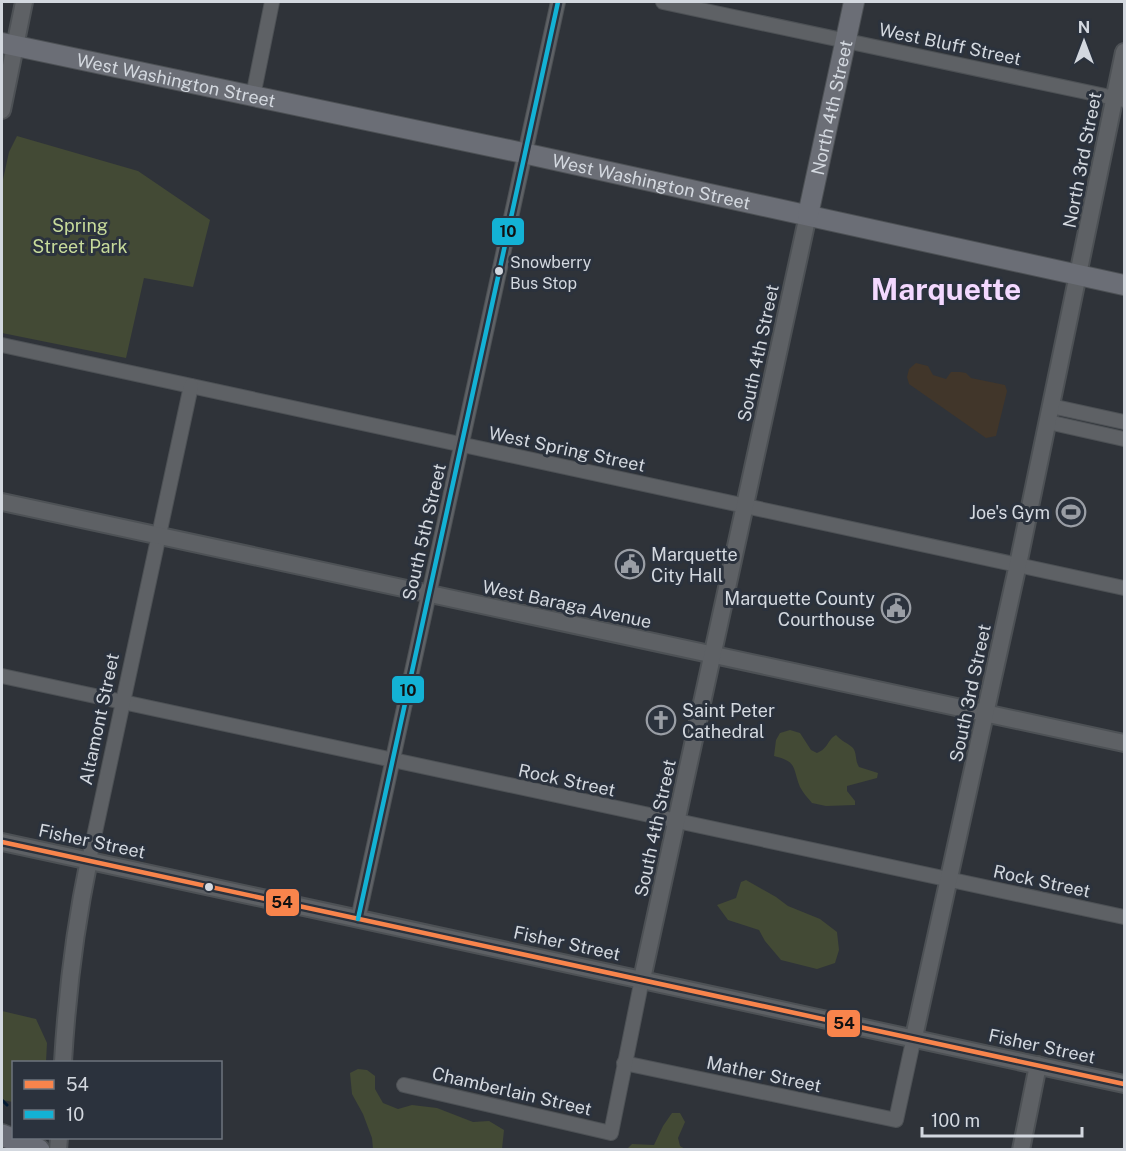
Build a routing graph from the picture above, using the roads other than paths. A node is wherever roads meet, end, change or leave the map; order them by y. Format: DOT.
graph roads {
  1 [pos="24,2"];
  2 [pos="272,2"];
  3 [pos="558,2"];
  4 [pos="663,2"];
  5 [pos="854,2"];
  6 [pos="846,40"];
  7 [pos="8,44"];
  8 [pos="1125,52"];
  9 [pos="253,96"];
  10 [pos="1119,99"];
  11 [pos="2,110"];
  12 [pos="523,153"];
  13 [pos="808,215"];
  14 [pos="1079,275"];
  15 [pos="1125,285"];
  16 [pos="2,345"];
  17 [pos="191,386"];
  18 [pos="1049,414"];
  19 [pos="1125,422"];
  20 [pos="1125,439"];
  21 [pos="462,445"];
  22 [pos="2,502"];
  23 [pos="744,507"];
  24 [pos="157,536"];
  25 [pos="1018,565"];
  26 [pos="1125,588"];
  27 [pos="429,594"];
  28 [pos="712,656"];
  29 [pos="2,676"];
  30 [pos="123,703"];
  31 [pos="985,713"];
  32 [pos="1125,743"];
  33 [pos="392,761"];
  34 [pos="676,821"];
  35 [pos="2,842"];
  36 [pos="88,860"];
  37 [pos="950,880"];
  38 [pos="1125,917"];
  39 [pos="358,919"];
  40 [pos="642,979"];
  41 [pos="914,1037"];
  42 [pos="63,1061"];
  43 [pos="624,1063"];
  44 [pos="1038,1065"];
  45 [pos="404,1084"];
  46 [pos="1125,1084"];
  47 [pos="896,1120"];
  48 [pos="611,1133"];
  49 [pos="13,1139"];
  50 [pos="39,1149"];
  51 [pos="1021,1149"];
  1 -- 7 [label="street"];
  2 -- 9 [label="street"];
  3 -- 12 [label="street, South 5th Street"];
  4 -- 6 [label="street, West Bluff Street"];
  5 -- 6 [label="main road, North 4th Street"];
  6 -- 10 [label="street, West Bluff Street"];
  6 -- 13 [label="main road, North 4th Street"];
  7 -- 9 [label="main road, West Washington Street"];
  7 -- 11 [label="street"];
  8 -- 10 [label="street, North 3rd Street"];
  9 -- 12 [label="main road, West Washington Street"];
  10 -- 14 [label="street, North 3rd Street"];
  12 -- 13 [label="main road, West Washington Street"];
  12 -- 21 [label="street, South 5th Street"];
  13 -- 14 [label="main road, West Washington Street"];
  13 -- 23 [label="street, South 4th Street"];
  14 -- 15 [label="main road, West Washington Street"];
  14 -- 18 [label="street, South 3rd Street"];
  16 -- 17 [label="street, West Spring Street"];
  17 -- 21 [label="street, West Spring Street"];
  17 -- 24 [label="street, Altamont Street"];
  18 -- 19 [label="street"];
  18 -- 20 [label="street"];
  18 -- 25 [label="street, South 3rd Street"];
  21 -- 23 [label="street, West Spring Street"];
  21 -- 27 [label="street, South 5th Street"];
  22 -- 24 [label="street, West Baraga Avenue"];
  23 -- 25 [label="street, West Spring Street"];
  23 -- 28 [label="street, South 4th Street"];
  24 -- 27 [label="street, West Baraga Avenue"];
  24 -- 30 [label="street, Altamont Street"];
  25 -- 26 [label="street, West Spring Street"];
  25 -- 31 [label="street, South 3rd Street"];
  27 -- 28 [label="street, West Baraga Avenue"];
  27 -- 33 [label="street, South 5th Street"];
  28 -- 31 [label="street, West Baraga Avenue"];
  28 -- 34 [label="street, South 4th Street"];
  29 -- 30 [label="street, Rock Street"];
  30 -- 33 [label="street, Rock Street"];
  30 -- 36 [label="street, Altamont Street"];
  31 -- 32 [label="street, West Baraga Avenue"];
  31 -- 37 [label="street, South 3rd Street"];
  33 -- 34 [label="street, Rock Street"];
  33 -- 39 [label="street, South 5th Street"];
  34 -- 37 [label="street, Rock Street"];
  34 -- 40 [label="street, South 4th Street"];
  35 -- 36 [label="street, Fisher Street"];
  36 -- 39 [label="street, Fisher Street"];
  36 -- 42 [label="street, Altamont Street"];
  37 -- 38 [label="street, Rock Street"];
  37 -- 41 [label="street, South 3rd Street"];
  39 -- 40 [label="street, Fisher Street"];
  40 -- 41 [label="street, Fisher Street"];
  40 -- 43 [label="street, South 4th Street"];
  41 -- 44 [label="street, Fisher Street"];
  41 -- 47 [label="street, South 3rd Street"];
  43 -- 47 [label="street, Mather Street"];
  43 -- 48 [label="street, South 4th Street"];
  44 -- 46 [label="street, Fisher Street"];
  44 -- 51 [label="street"];
  45 -- 48 [label="street, Chamberlain Street"];
  49 -- 50 [label="highway"];
}
